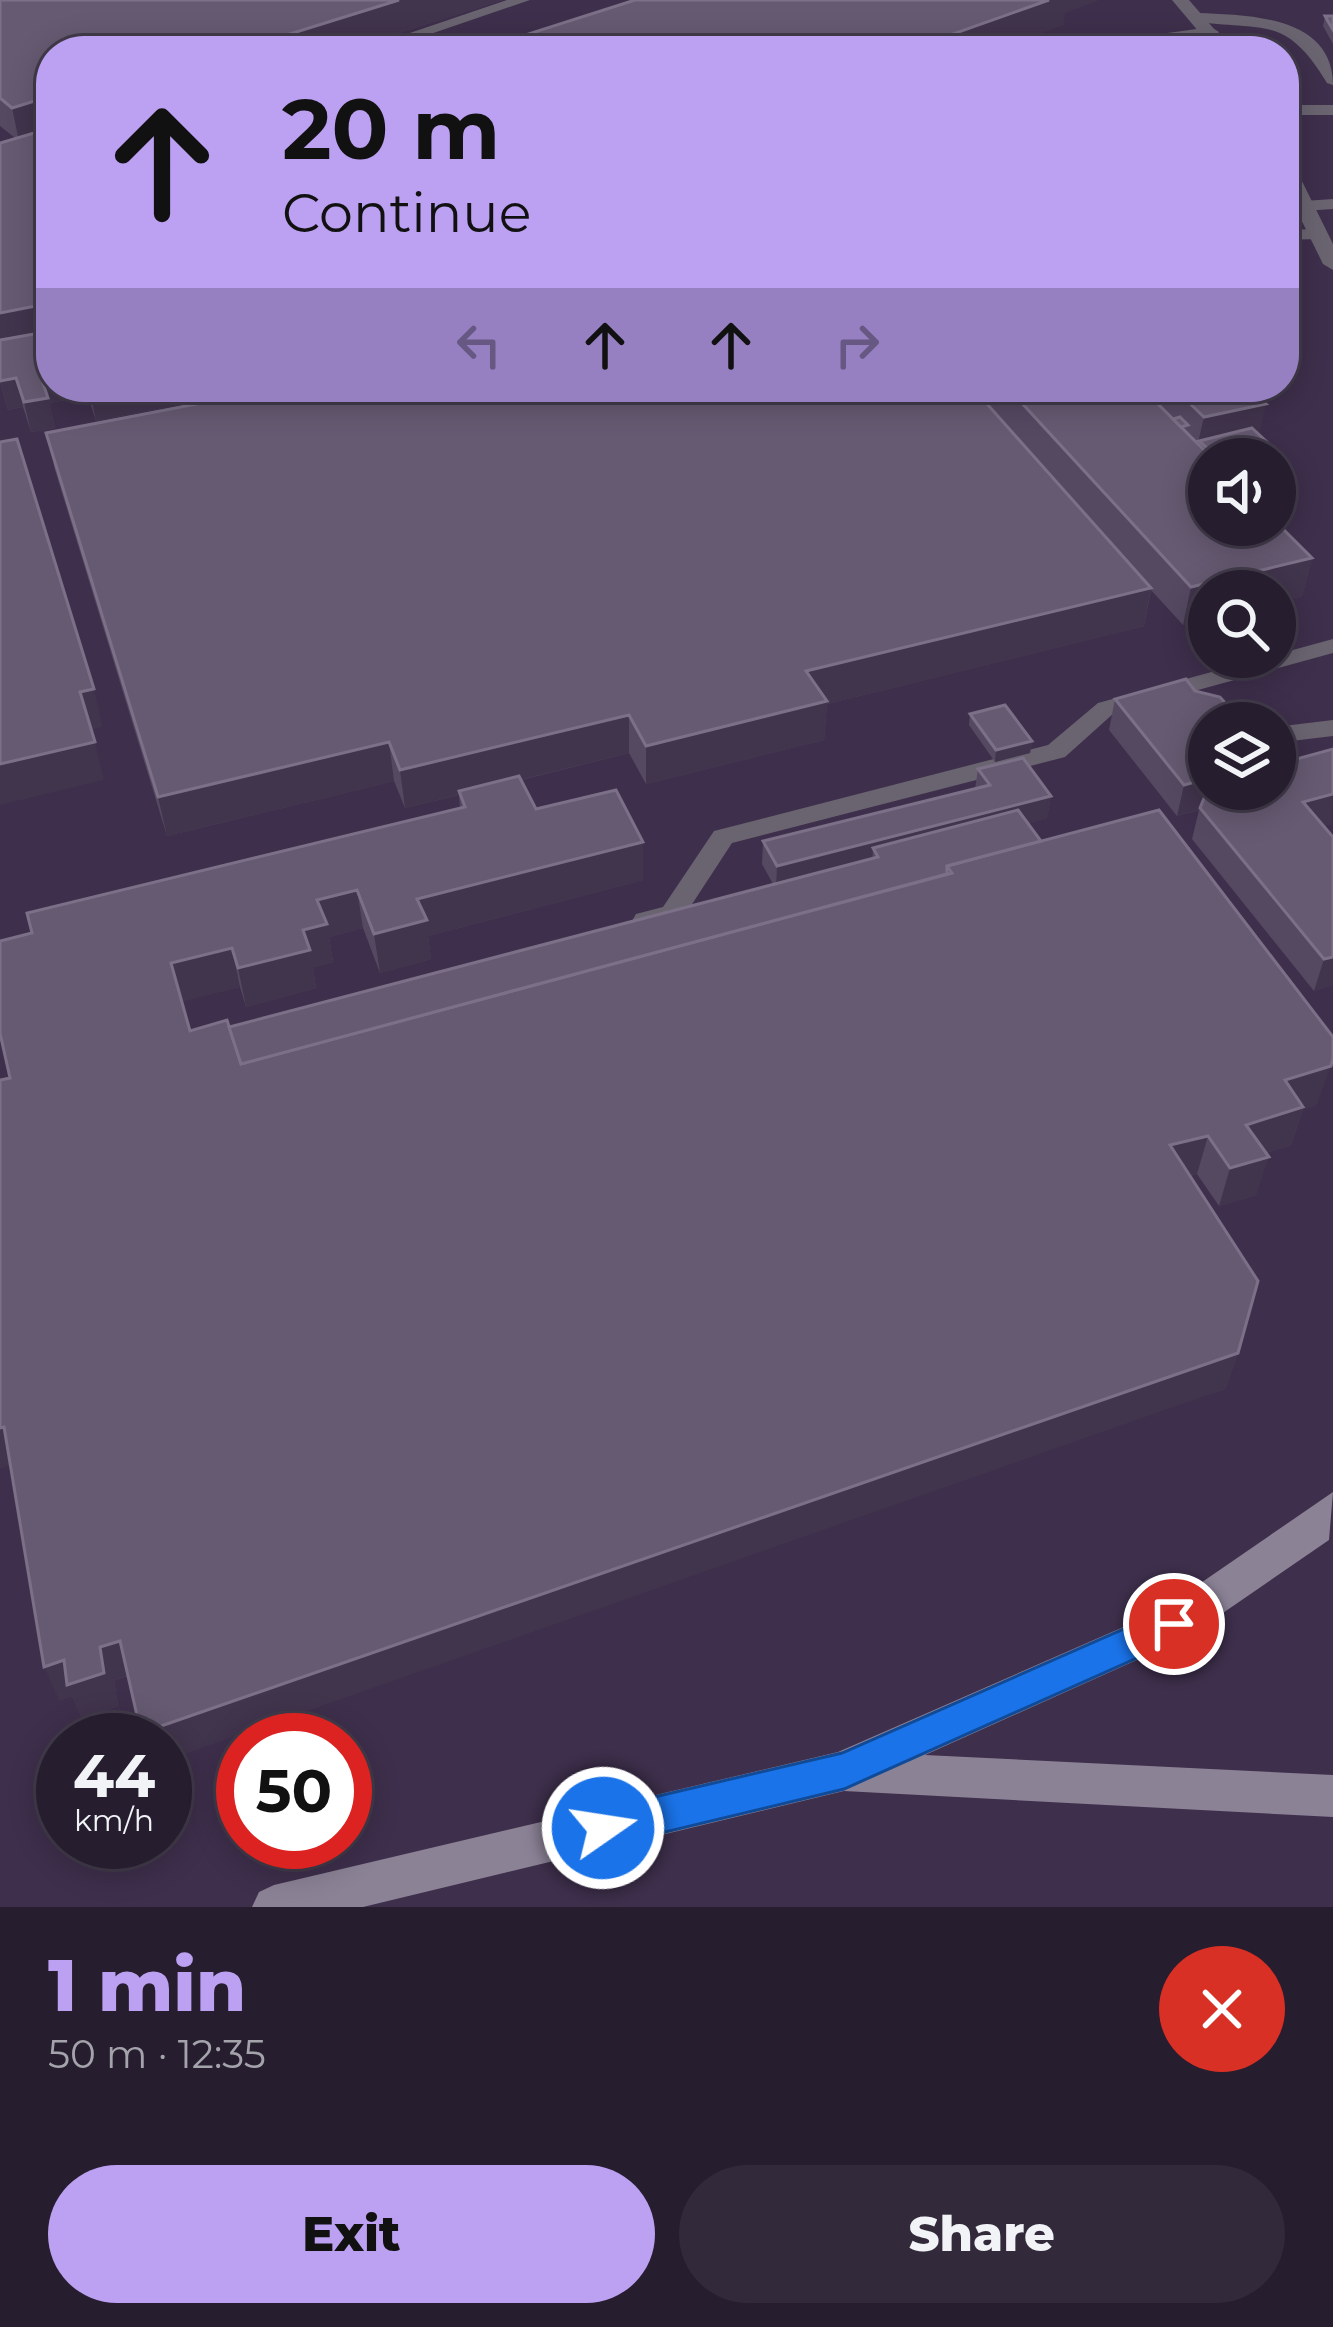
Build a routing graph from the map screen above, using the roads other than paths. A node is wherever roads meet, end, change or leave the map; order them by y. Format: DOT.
graph roads {
  1 [pos="521,0"];
  2 [pos="1180,0"];
  3 [pos="1204,25"];
  4 [pos="411,36"];
  5 [pos="1149,36"];
  6 [pos="1212,36"];
  7 [pos="1332,95"];
  8 [pos="1299,109"];
  9 [pos="1299,196"];
  10 [pos="1333,204"];
  11 [pos="1304,206"];
  12 [pos="1318,234"];
  13 [pos="1299,235"];
  14 [pos="1333,264"];
  15 [pos="1333,646"];
  16 [pos="1185,684"];
  17 [pos="1209,702"];
  18 [pos="1333,728"];
  19 [pos="1296,732"];
  20 [pos="627,926"];
  21 [pos="1333,1509"];
  22 [pos="844,1771"];
  23 [pos="1333,1796"];
  24 [pos="274,1907"];
  1 -- 4 [label="lane"];
  2 -- 3 [label="street"];
  3 -- 5 [label="lane"];
  3 -- 6 [label="street"];
  3 -- 7 [label="lane"];
  7 -- 8 [label="lane"];
  9 -- 11 [label="street"];
  10 -- 11 [label="lane"];
  11 -- 12 [label="street"];
  12 -- 13 [label="lane"];
  12 -- 14 [label="street"];
  15 -- 16 [label="lane"];
  16 -- 17 [label="lane"];
  16 -- 20 [label="lane"];
  18 -- 19 [label="lane"];
  21 -- 22 [label="main road"];
  22 -- 23 [label="main road"];
  22 -- 24 [label="main road"];
}
